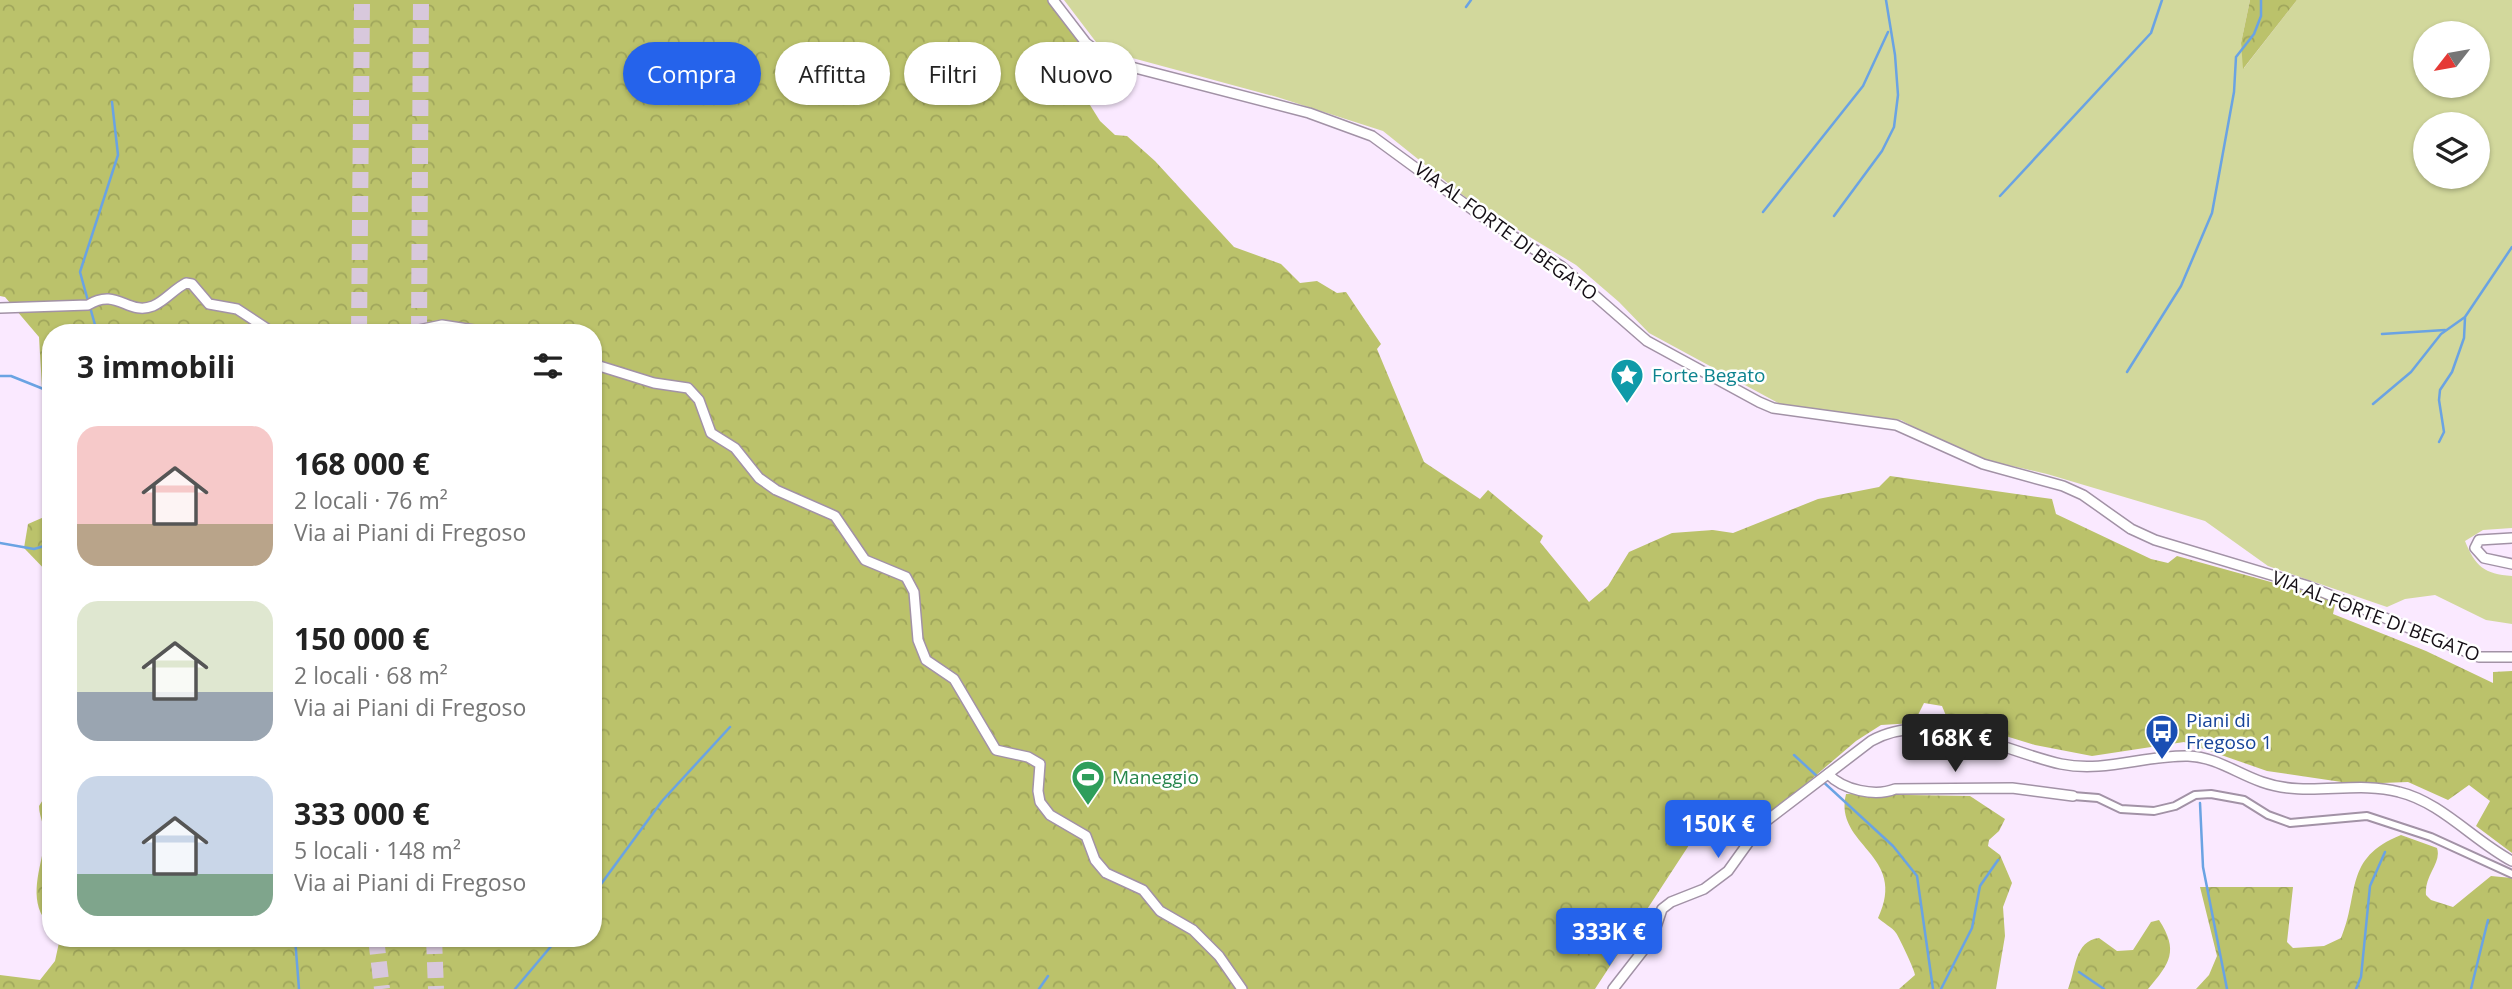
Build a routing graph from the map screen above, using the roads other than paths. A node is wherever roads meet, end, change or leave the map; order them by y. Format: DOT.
graph roads {
  1 [pos="1053,0"];
  2 [pos="1086,42"];
  3 [pos="1137,68"];
  4 [pos="0,308"];
  5 [pos="260,324"];
  6 [pos="602,367"];
  7 [pos="2512,538"];
  8 [pos="2512,564"];
  9 [pos="2512,657"];
  10 [pos="1829,774"];
  11 [pos="2073,796"];
  12 [pos="2512,861"];
  13 [pos="2512,874"];
  14 [pos="1242,989"];
  15 [pos="1613,989"];
  1 -- 2 [label="street, VIA AL FORTE DI BEGATO"];
  3 -- 9 [label="street, VIA AL FORTE DI BEGATO"];
  4 -- 5 [label="street"];
  6 -- 14 [label="street"];
  7 -- 8 [label="street"];
  10 -- 11 [label="street"];
  10 -- 12 [label="street"];
  10 -- 15 [label="street"];
  11 -- 13 [label="street"];
}
